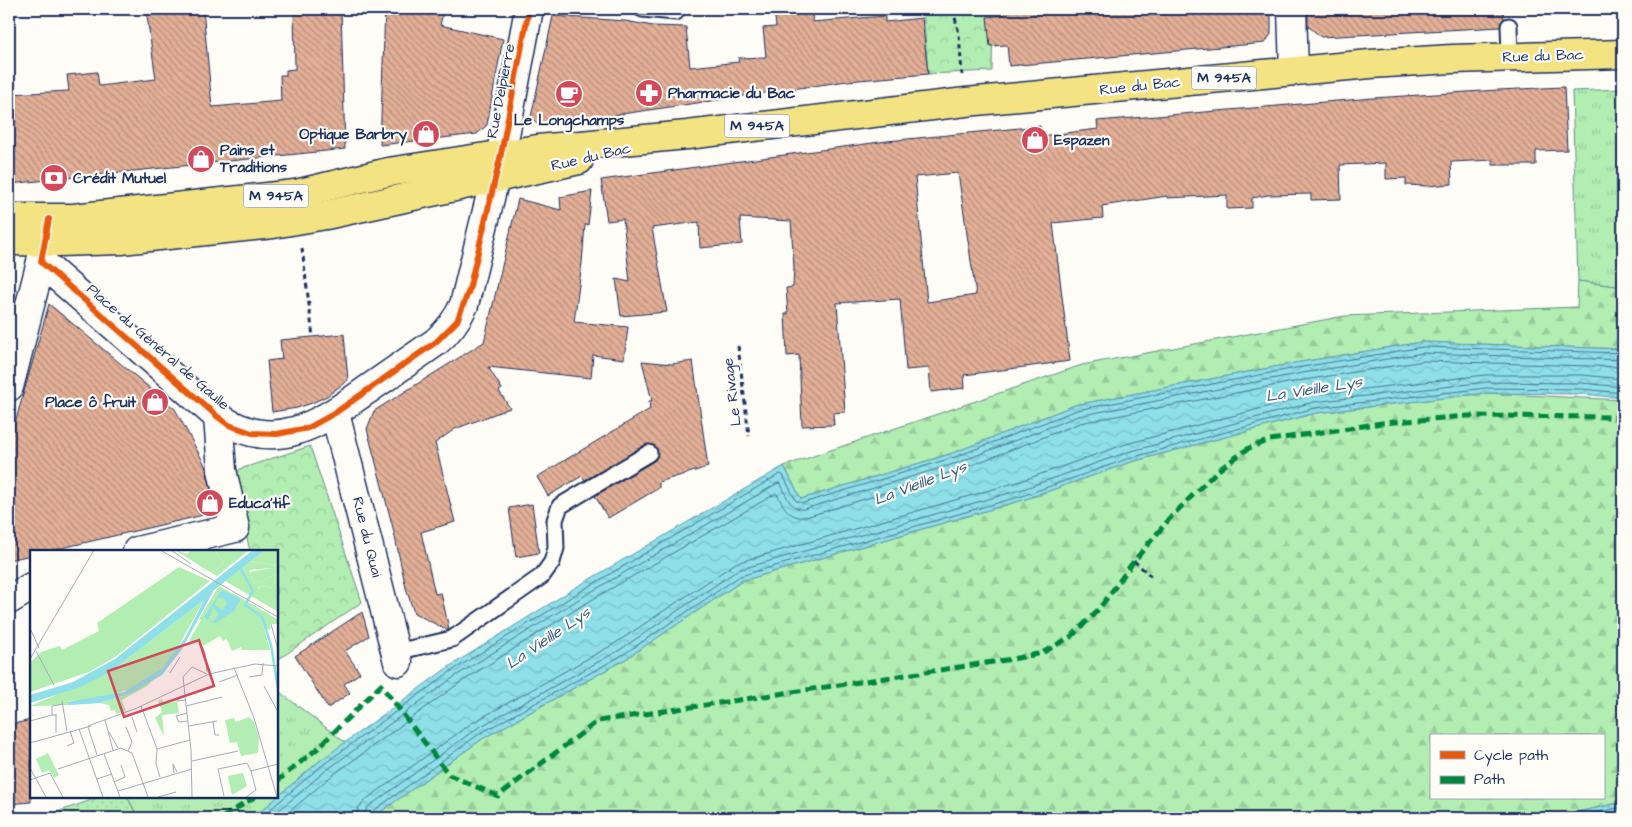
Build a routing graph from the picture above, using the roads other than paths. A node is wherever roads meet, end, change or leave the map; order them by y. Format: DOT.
graph roads {
  1 [pos="529,9"];
  2 [pos="642,9"];
  3 [pos="676,9"];
  4 [pos="1292,9"];
  5 [pos="1509,26"];
  6 [pos="1623,54"];
  7 [pos="1510,57"];
  8 [pos="1294,71"];
  9 [pos="498,166"];
  10 [pos="9,218"];
  11 [pos="9,241"];
  12 [pos="45,241"];
  13 [pos="9,387"];
  14 [pos="335,413"];
  15 [pos="218,417"];
  16 [pos="649,453"];
  17 [pos="204,543"];
  18 [pos="145,550"];
  19 [pos="397,657"];
  1 -- 9 [label="street, Rue Delpierre"];
  2 -- 3 [label="lane"];
  4 -- 8 [label="street"];
  5 -- 7 [label="lane"];
  6 -- 7 [label="main road, Rue du Bac / M 945A"];
  7 -- 8 [label="main road, Rue du Bac / M 945A"];
  8 -- 9 [label="main road, Rue du Bac / M 945A"];
  9 -- 12 [label="main road, M 945A"];
  9 -- 12 [label="main road, M 945A"];
  9 -- 14 [label="street, Place du Général de Gaulle"];
  10 -- 12 [label="main road, M 945A"];
  11 -- 12 [label="main road, M 945A"];
  12 -- 13 [label="street"];
  12 -- 15 [label="street, Place du Général de Gaulle"];
  14 -- 15 [label="street, Place du Général de Gaulle"];
  14 -- 19 [label="street, Rue du Quai"];
  15 -- 17 [label="street"];
  16 -- 19 [label="lane"];
  17 -- 18 [label="street"];
}
